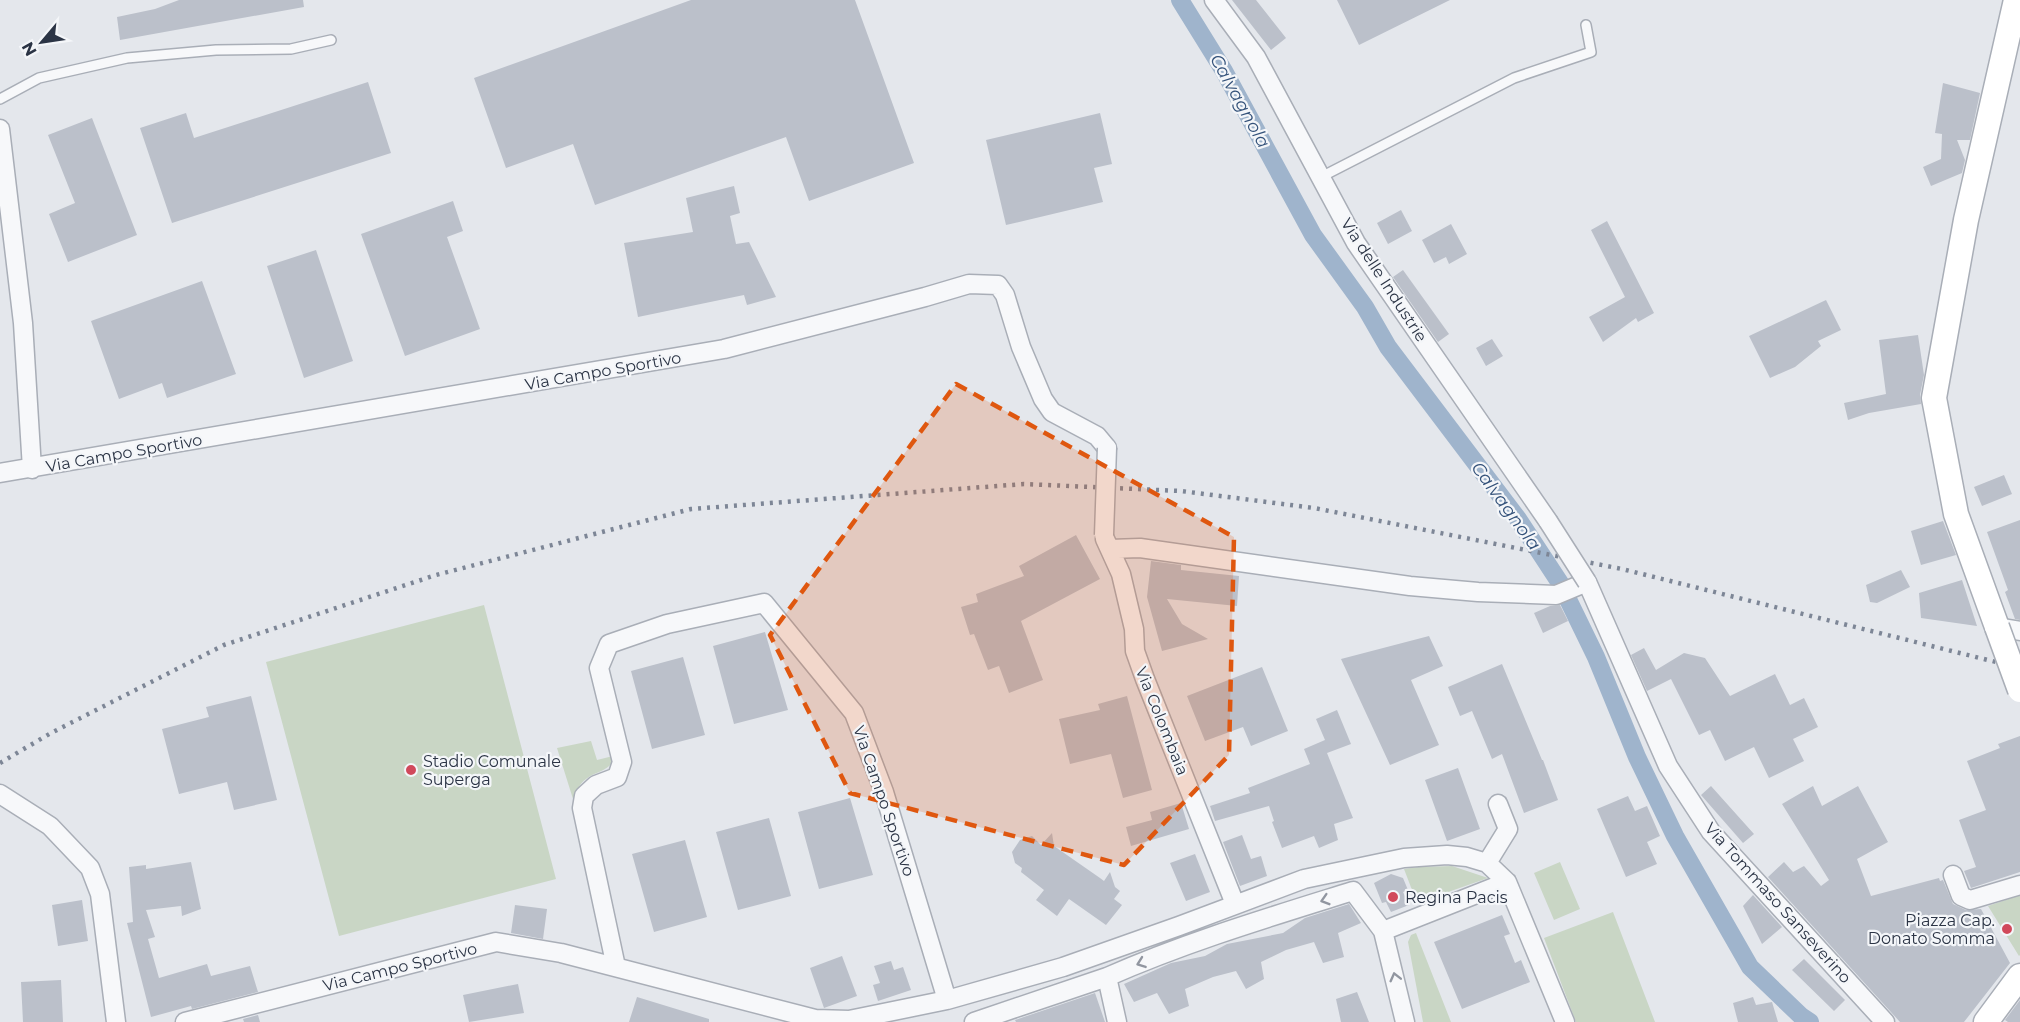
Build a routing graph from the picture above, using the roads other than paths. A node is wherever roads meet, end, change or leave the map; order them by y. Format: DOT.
graph roads {
  1 [pos="1214,0"];
  2 [pos="2016,0"];
  3 [pos="1586,25"];
  4 [pos="332,40"];
  5 [pos="0,99"];
  6 [pos="0,129"];
  7 [pos="1321,177"];
  8 [pos="32,469"];
  9 [pos="0,474"];
  10 [pos="1107,542"];
  11 [pos="1572,589"];
  12 [pos="1997,627"];
  13 [pos="2020,632"];
  14 [pos="2020,690"];
  15 [pos="0,794"];
  16 [pos="1498,804"];
  17 [pos="1487,862"];
  18 [pos="1953,875"];
  19 [pos="1508,882"];
  20 [pos="2020,885"];
  21 [pos="1235,904"];
  22 [pos="1383,931"];
  23 [pos="616,967"];
  24 [pos="2020,976"];
  25 [pos="1107,977"];
  26 [pos="947,1000"];
  27 [pos="1990,1020"];
  28 [pos="116,1022"];
  29 [pos="185,1022"];
  30 [pos="974,1022"];
  31 [pos="1117,1022"];
  32 [pos="1405,1022"];
  33 [pos="1565,1022"];
  34 [pos="1885,1022"];
  1 -- 7 [label="street, Via delle Industrie"];
  2 -- 12 [label="main road"];
  3 -- 7 [label="lane"];
  4 -- 5 [label="lane"];
  6 -- 8 [label="street"];
  7 -- 11 [label="street, Via delle Industrie, bridge"];
  8 -- 9 [label="street, Via Campo Sportivo"];
  8 -- 10 [label="street, Via Campo Sportivo, bridge"];
  10 -- 11 [label="street"];
  10 -- 21 [label="street, Via Colombaia"];
  11 -- 34 [label="street, Via Tommaso Sanseverino"];
  12 -- 13 [label="street"];
  12 -- 14 [label="main road, bridge"];
  15 -- 28 [label="street"];
  16 -- 17 [label="street"];
  17 -- 19 [label="street"];
  17 -- 21 [label="street, Via Campo Sportivo"];
  18 -- 20 [label="street"];
  19 -- 22 [label="street"];
  19 -- 33 [label="street"];
  21 -- 26 [label="street, Via Campo Sportivo"];
  22 -- 25 [label="street, one-way"];
  32 -- 22 [label="street, one-way"];
  23 -- 26 [label="street, Via Campo Sportivo"];
  23 -- 26 [label="street, Via Campo Sportivo"];
  23 -- 29 [label="street, Via Campo Sportivo"];
  24 -- 27 [label="main road"];
  25 -- 30 [label="street"];
  25 -- 31 [label="street"];
}
